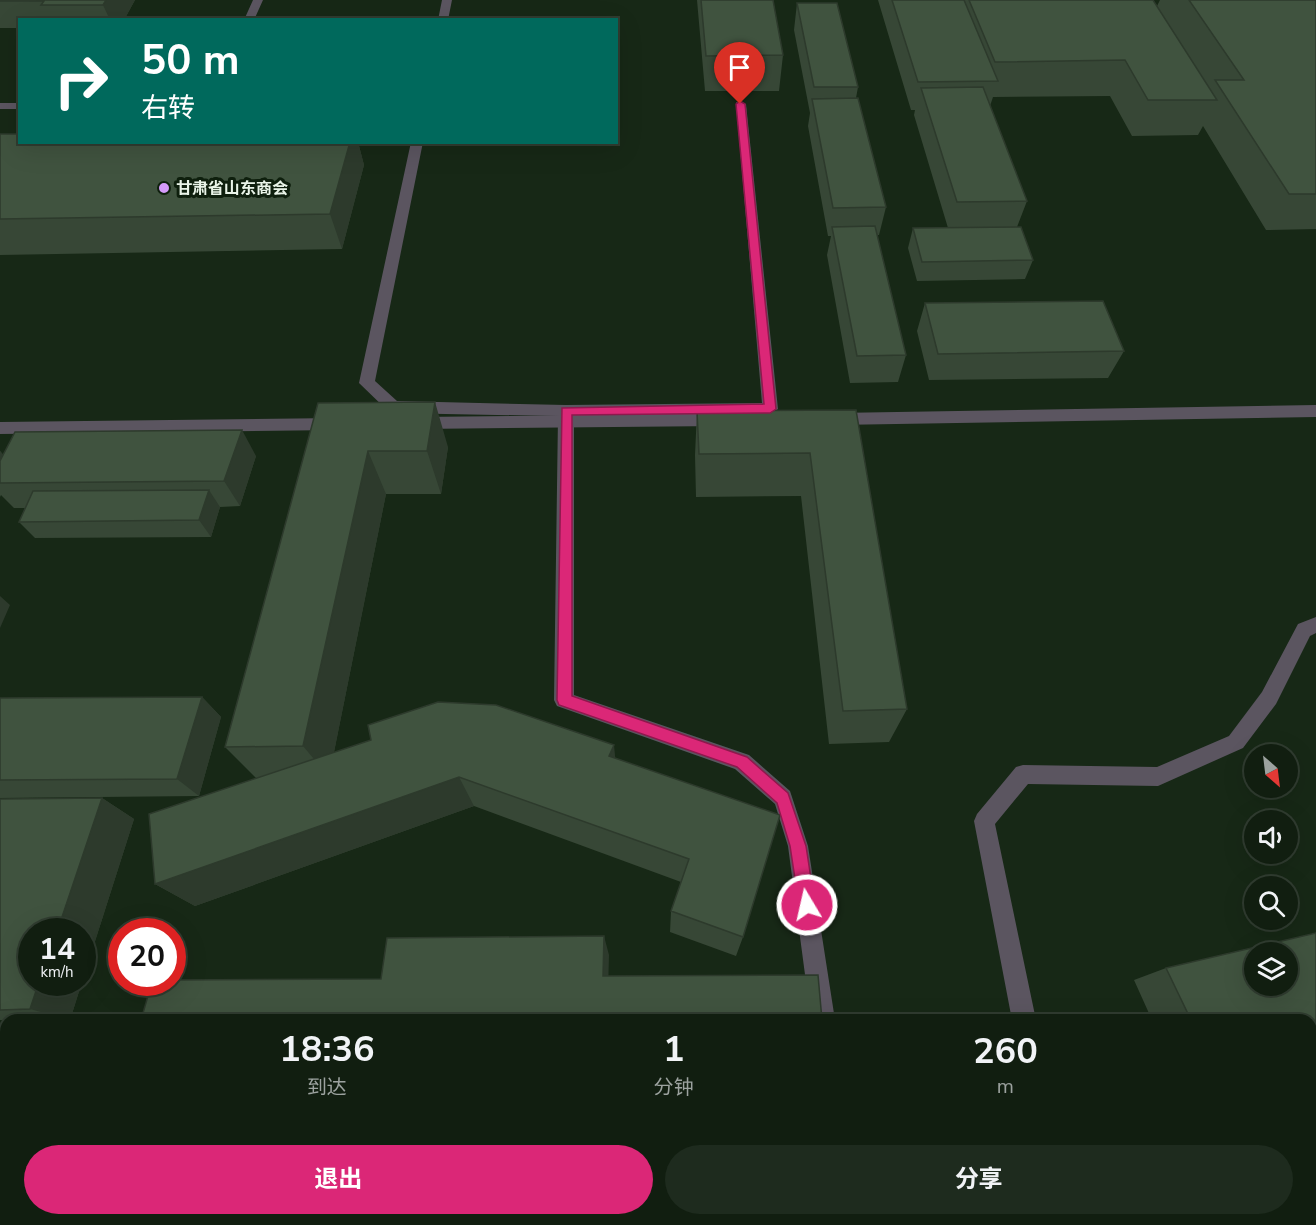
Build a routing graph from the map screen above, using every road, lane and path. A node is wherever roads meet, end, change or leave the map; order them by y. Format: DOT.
graph roads {
  1 [pos="258,0"];
  2 [pos="447,0"];
  3 [pos="250,18"];
  4 [pos="443,18"];
  5 [pos="740,104"];
  6 [pos="0,106"];
  7 [pos="18,106"];
  8 [pos="417,144"];
  9 [pos="1316,411"];
  10 [pos="566,416"];
  11 [pos="824,419"];
  12 [pos="777,420"];
  13 [pos="354,424"];
  14 [pos="401,424"];
  15 [pos="0,428"];
  16 [pos="1316,625"];
  17 [pos="822,1014"];
  18 [pos="1023,1014"];
  1 -- 3 [label="street"];
  2 -- 4 [label="street"];
  5 -- 10 [label="street"];
  6 -- 7 [label="street"];
  8 -- 10 [label="street"];
  9 -- 11 [label="street"];
  10 -- 12 [label="street"];
  10 -- 14 [label="street"];
  10 -- 17 [label="street"];
  13 -- 15 [label="street"];
  16 -- 18 [label="street"];
}
